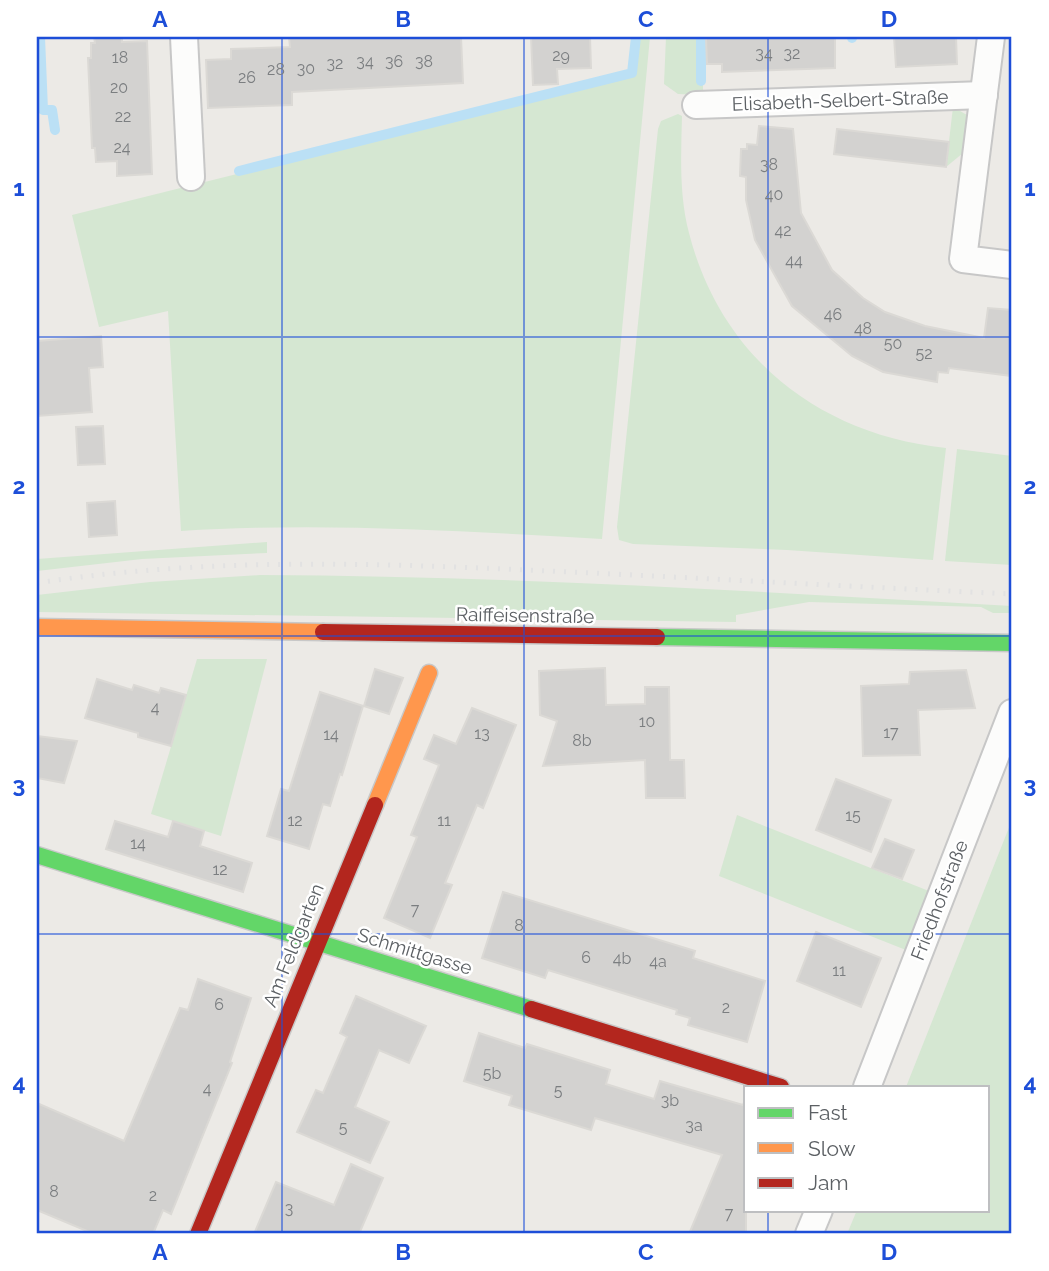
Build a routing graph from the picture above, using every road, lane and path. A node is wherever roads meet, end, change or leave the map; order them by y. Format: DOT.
graph roads {
  1 [pos="184,37"];
  2 [pos="991,37"];
  3 [pos="984,95"];
  4 [pos="696,105"];
  5 [pos="191,177"];
  6 [pos="1012,265"];
  7 [pos="37,627"];
  8 [pos="1012,643"];
  9 [pos="429,673"];
  10 [pos="1012,713"];
  11 [pos="37,855"];
  12 [pos="317,942"];
  13 [pos="777,1086"];
  14 [pos="867,1086"];
  15 [pos="818,1212"];
  16 [pos="198,1234"];
  17 [pos="809,1234"];
  1 -- 5 [label="street"];
  2 -- 3 [label="street"];
  3 -- 4 [label="street, Elisabeth-Selbert-Straße"];
  3 -- 6 [label="street"];
  7 -- 8 [label="street, Raiffeisenstraße"];
  9 -- 12 [label="street, Am Feldgarten"];
  10 -- 14 [label="street, Friedhofstraße"];
  11 -- 12 [label="street, Schmittgasse"];
  12 -- 13 [label="street, Schmittgasse"];
  12 -- 16 [label="street, Am Feldgarten"];
  15 -- 17 [label="street"];
}
